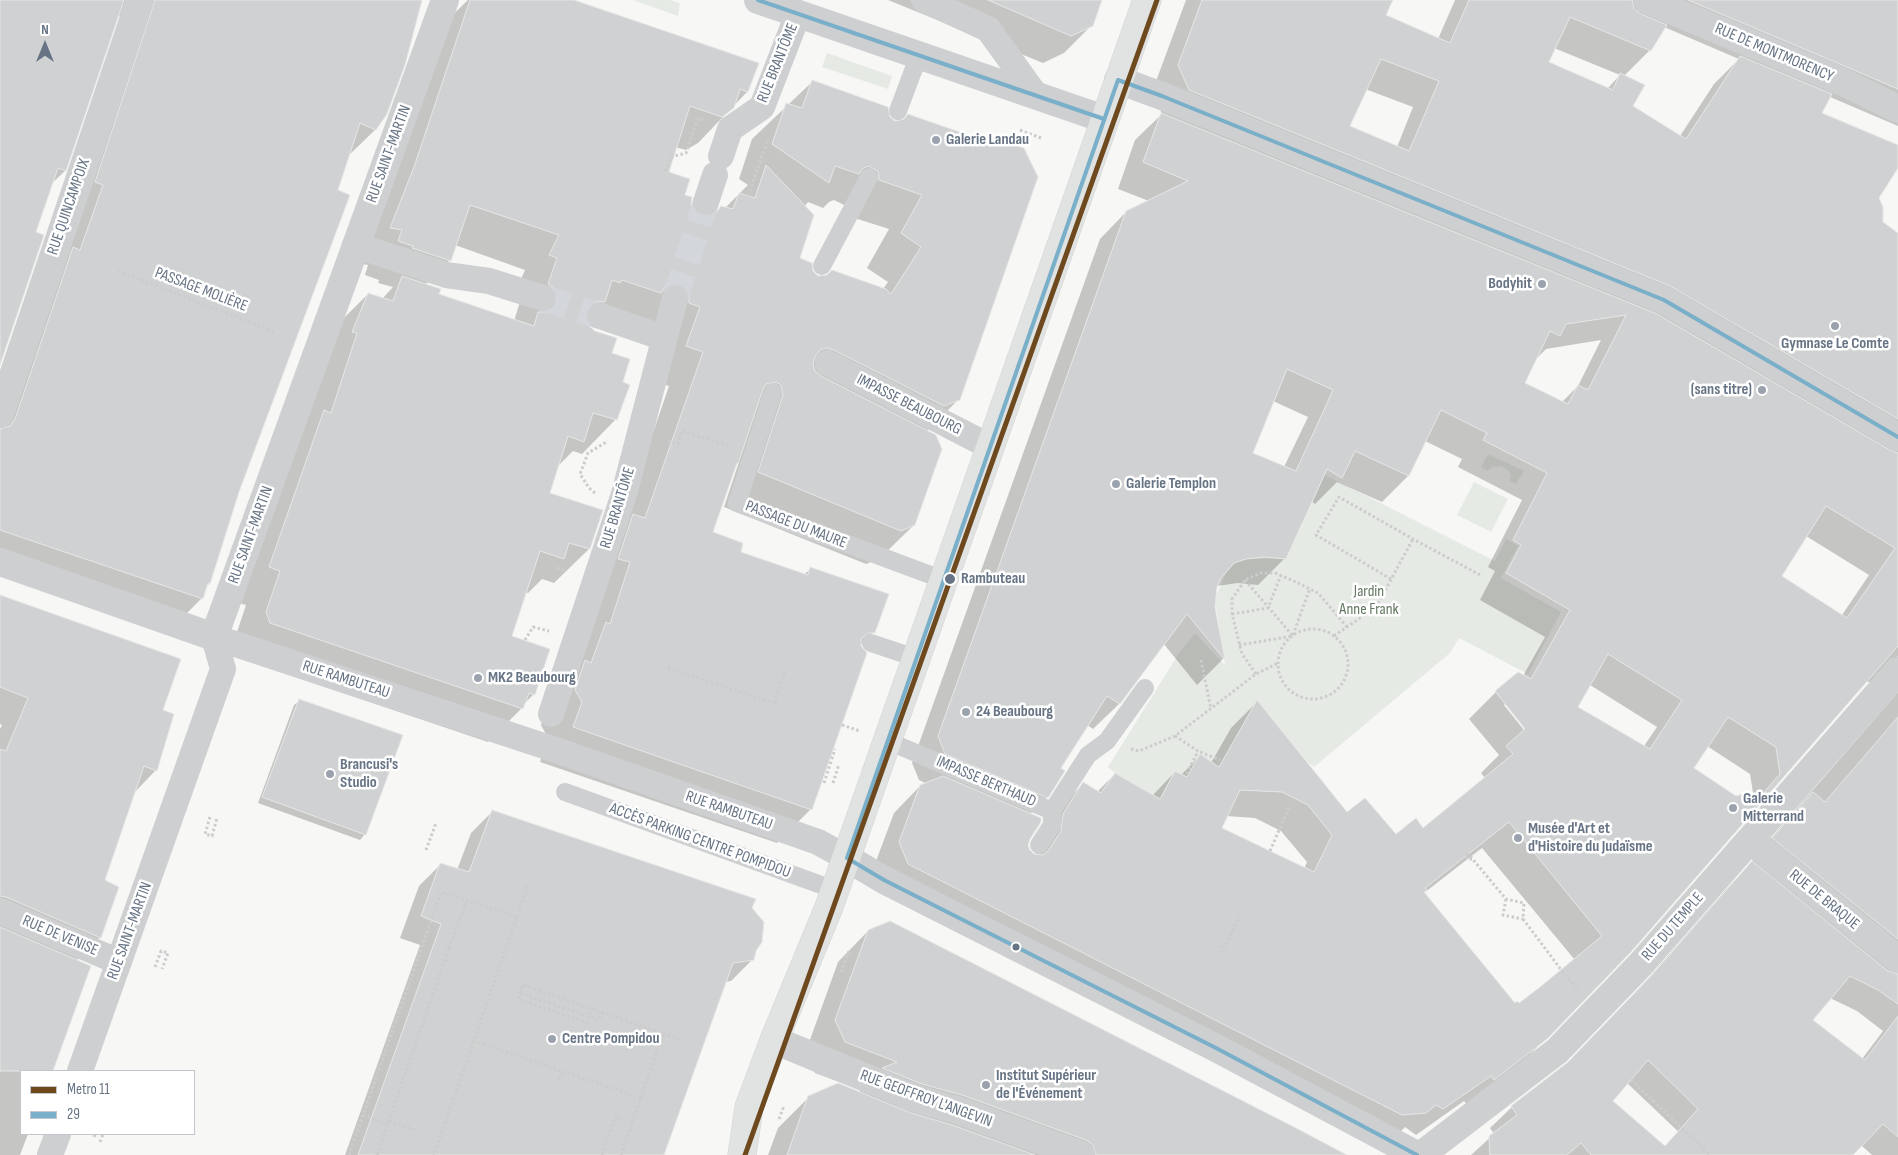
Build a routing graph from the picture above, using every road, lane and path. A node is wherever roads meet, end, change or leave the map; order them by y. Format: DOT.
graph roads {
  1 [pos="140,0"];
  2 [pos="445,0"];
  3 [pos="758,0"];
  4 [pos="924,0"];
  5 [pos="1147,0"];
  6 [pos="1647,0"];
  7 [pos="798,14"];
  8 [pos="924,56"];
  9 [pos="1118,80"];
  10 [pos="1035,94"];
  11 [pos="762,108"];
  12 [pos="1898,109"];
  13 [pos="902,112"];
  14 [pos="1104,119"];
  15 [pos="1020,130"];
  16 [pos="1041,138"];
  17 [pos="869,177"];
  18 [pos="748,196"];
  19 [pos="706,202"];
  20 [pos="355,245"];
  21 [pos="822,266"];
  22 [pos="118,271"];
  23 [pos="543,298"];
  24 [pos="675,298"];
  25 [pos="600,316"];
  26 [pos="275,332"];
  27 [pos="664,338"];
  28 [pos="828,363"];
  29 [pos="773,392"];
  30 [pos="0,414"];
  31 [pos="639,435"];
  32 [pos="1898,437"];
  33 [pos="991,443"];
  34 [pos="665,448"];
  35 [pos="753,455"];
  36 [pos="589,488"];
  37 [pos="1413,540"];
  38 [pos="0,562"];
  39 [pos="557,568"];
  40 [pos="564,571"];
  41 [pos="1281,575"];
  42 [pos="1482,576"];
  43 [pos="1391,579"];
  44 [pos="944,580"];
  45 [pos="1245,580"];
  46 [pos="1310,588"];
  47 [pos="1268,608"];
  48 [pos="1232,614"];
  49 [pos="1347,627"];
  50 [pos="1293,636"];
  51 [pos="1334,636"];
  52 [pos="214,637"];
  53 [pos="871,643"];
  54 [pos="1239,645"];
  55 [pos="916,658"];
  56 [pos="1201,660"];
  57 [pos="1278,663"];
  58 [pos="668,668"];
  59 [pos="1898,670"];
  60 [pos="785,672"];
  61 [pos="1256,674"];
  62 [pos="1144,688"];
  63 [pos="1212,709"];
  64 [pos="1175,736"];
  65 [pos="888,741"];
  66 [pos="1107,741"];
  67 [pos="541,746"];
  68 [pos="835,749"];
  69 [pos="1198,751"];
  70 [pos="1220,760"];
  71 [pos="839,764"];
  72 [pos="1187,774"];
  73 [pos="824,782"];
  74 [pos="833,783"];
  75 [pos="565,792"];
  76 [pos="1290,805"];
  77 [pos="1052,811"];
  78 [pos="210,817"];
  79 [pos="217,818"];
  80 [pos="436,823"];
  81 [pos="1750,840"];
  82 [pos="1039,846"];
  83 [pos="426,850"];
  84 [pos="1270,851"];
  85 [pos="847,858"];
  86 [pos="1472,859"];
  87 [pos="528,885"];
  88 [pos="835,890"];
  89 [pos="1506,899"];
  90 [pos="467,900"];
  91 [pos="0,911"];
  92 [pos="1241,914"];
  93 [pos="517,917"];
  94 [pos="1523,919"];
  95 [pos="450,948"];
  96 [pos="454,950"];
  97 [pos="849,951"];
  98 [pos="1222,953"];
  99 [pos="447,954"];
  100 [pos="452,956"];
  101 [pos="1898,959"];
  102 [pos="445,960"];
  103 [pos="119,962"];
  104 [pos="450,962"];
  105 [pos="156,967"];
  106 [pos="162,969"];
  107 [pos="841,972"];
  108 [pos="1580,992"];
  109 [pos="520,993"];
  110 [pos="584,1006"];
  111 [pos="602,1012"];
  112 [pos="663,1034"];
  113 [pos="679,1039"];
  114 [pos="774,1040"];
  115 [pos="474,1041"];
  116 [pos="80,1070"];
  117 [pos="563,1071"];
  118 [pos="559,1080"];
  119 [pos="1632,1080"];
  120 [pos="641,1098"];
  121 [pos="362,1115"];
  122 [pos="621,1119"];
  123 [pos="389,1121"];
  124 [pos="418,1131"];
  125 [pos="58,1135"];
  126 [pos="103,1135"];
  127 [pos="100,1142"];
  128 [pos="50,1155"];
  129 [pos="349,1155"];
  130 [pos="377,1155"];
  131 [pos="434,1155"];
  132 [pos="602,1155"];
  133 [pos="621,1155"];
  134 [pos="742,1155"];
  135 [pos="1081,1155"];
  136 [pos="1417,1155"];
  137 [pos="1421,1155"];
  138 [pos="1710,1155"];
  1 -- 30 [label="street, RUE QUINCAMPOIX"];
  2 -- 20 [label="street, RUE SAINT-MARTIN"];
  3 -- 7 [label="street"];
  4 -- 10 [label="street"];
  5 -- 9 [label="main road"];
  6 -- 12 [label="street, RUE DE MONTMORENCY"];
  7 -- 8 [label="street"];
  7 -- 11 [label="street, RUE BRANTÔME"];
  8 -- 10 [label="street"];
  8 -- 13 [label="lane"];
  9 -- 14 [label="main road"];
  9 -- 32 [label="street"];
  10 -- 14 [label="street"];
  11 -- 18 [label="path"];
  11 -- 19 [label="street, RUE BRANTÔME"];
  14 -- 33 [label="main road"];
  15 -- 16 [label="path"];
  17 -- 21 [label="lane"];
  20 -- 23 [label="street"];
  20 -- 52 [label="street, RUE SAINT-MARTIN"];
  22 -- 26 [label="path, PASSAGE MOLIÈRE"];
  24 -- 27 [label="street, RUE BRANTÔME"];
  25 -- 27 [label="street"];
  27 -- 31 [label="street, RUE BRANTÔME"];
  28 -- 33 [label="street, IMPASSE BEAUBOURG"];
  29 -- 35 [label="lane, PASSAGE DU MAURE"];
  31 -- 36 [label="path"];
  31 -- 67 [label="street, RUE BRANTÔME"];
  33 -- 44 [label="main road"];
  34 -- 35 [label="path"];
  35 -- 44 [label="lane, PASSAGE DU MAURE"];
  37 -- 42 [label="path"];
  37 -- 43 [label="path"];
  37 -- 43 [label="path"];
  38 -- 52 [label="street, RUE RAMBUTEAU"];
  39 -- 40 [label="path"];
  41 -- 45 [label="path"];
  41 -- 46 [label="path"];
  41 -- 47 [label="path"];
  43 -- 49 [label="path"];
  44 -- 55 [label="main road"];
  45 -- 47 [label="path"];
  45 -- 48 [label="path"];
  46 -- 49 [label="path"];
  46 -- 50 [label="path"];
  47 -- 48 [label="path"];
  47 -- 50 [label="path"];
  48 -- 54 [label="path"];
  49 -- 51 [label="path"];
  50 -- 51 [label="path"];
  50 -- 54 [label="path"];
  50 -- 57 [label="path"];
  51 -- 57 [label="path"];
  52 -- 67 [label="street, RUE RAMBUTEAU"];
  52 -- 103 [label="street, RUE SAINT-MARTIN"];
  53 -- 55 [label="lane"];
  54 -- 61 [label="path"];
  55 -- 65 [label="main road"];
  56 -- 63 [label="path"];
  57 -- 61 [label="path"];
  58 -- 60 [label="path"];
  59 -- 81 [label="street, RUE DU TEMPLE"];
  61 -- 63 [label="path"];
  62 -- 66 [label="lane, IMPASSE BERTHAUD"];
  63 -- 64 [label="path"];
  64 -- 66 [label="path"];
  64 -- 69 [label="path"];
  65 -- 77 [label="lane, IMPASSE BERTHAUD"];
  65 -- 85 [label="main road"];
  66 -- 77 [label="lane, IMPASSE BERTHAUD"];
  67 -- 85 [label="street, RUE RAMBUTEAU"];
  68 -- 73 [label="path"];
  69 -- 70 [label="path"];
  69 -- 72 [label="path"];
  71 -- 74 [label="path"];
  75 -- 88 [label="lane, ACCÈS PARKING CENTRE POMPIDOU"];
  76 -- 84 [label="path"];
  77 -- 82 [label="lane"];
  78 -- 79 [label="path"];
  80 -- 83 [label="path"];
  81 -- 101 [label="street, RUE DE BRAQUE"];
  81 -- 137 [label="street, RUE DU TEMPLE"];
  85 -- 88 [label="main road"];
  85 -- 136 [label="street, RUE RAMBUTEAU"];
  86 -- 89 [label="path"];
  87 -- 93 [label="path"];
  88 -- 114 [label="main road"];
  89 -- 94 [label="path"];
  89 -- 94 [label="path"];
  90 -- 93 [label="path"];
  90 -- 95 [label="path"];
  90 -- 121 [label="path"];
  91 -- 103 [label="street, RUE DE VENISE"];
  92 -- 98 [label="path"];
  93 -- 115 [label="path"];
  94 -- 108 [label="path"];
  95 -- 96 [label="path"];
  95 -- 99 [label="path"];
  97 -- 107 [label="path"];
  99 -- 100 [label="path"];
  99 -- 102 [label="path"];
  102 -- 104 [label="path"];
  102 -- 123 [label="path"];
  102 -- 123 [label="path"];
  103 -- 116 [label="street, RUE SAINT-MARTIN"];
  105 -- 106 [label="path"];
  109 -- 110 [label="path"];
  109 -- 110 [label="path"];
  109 -- 111 [label="path"];
  110 -- 111 [label="path"];
  111 -- 112 [label="path"];
  112 -- 113 [label="path"];
  112 -- 120 [label="path"];
  114 -- 134 [label="main road"];
  114 -- 135 [label="street, RUE GEOFFROY L'ANGEVIN"];
  115 -- 117 [label="path"];
  115 -- 131 [label="path"];
  117 -- 118 [label="path"];
  117 -- 120 [label="path"];
  119 -- 138 [label="path"];
  120 -- 133 [label="path"];
  121 -- 129 [label="path"];
  121 -- 130 [label="path"];
  122 -- 132 [label="path"];
  123 -- 124 [label="path"];
  125 -- 128 [label="street"];
  126 -- 127 [label="path"];
}
